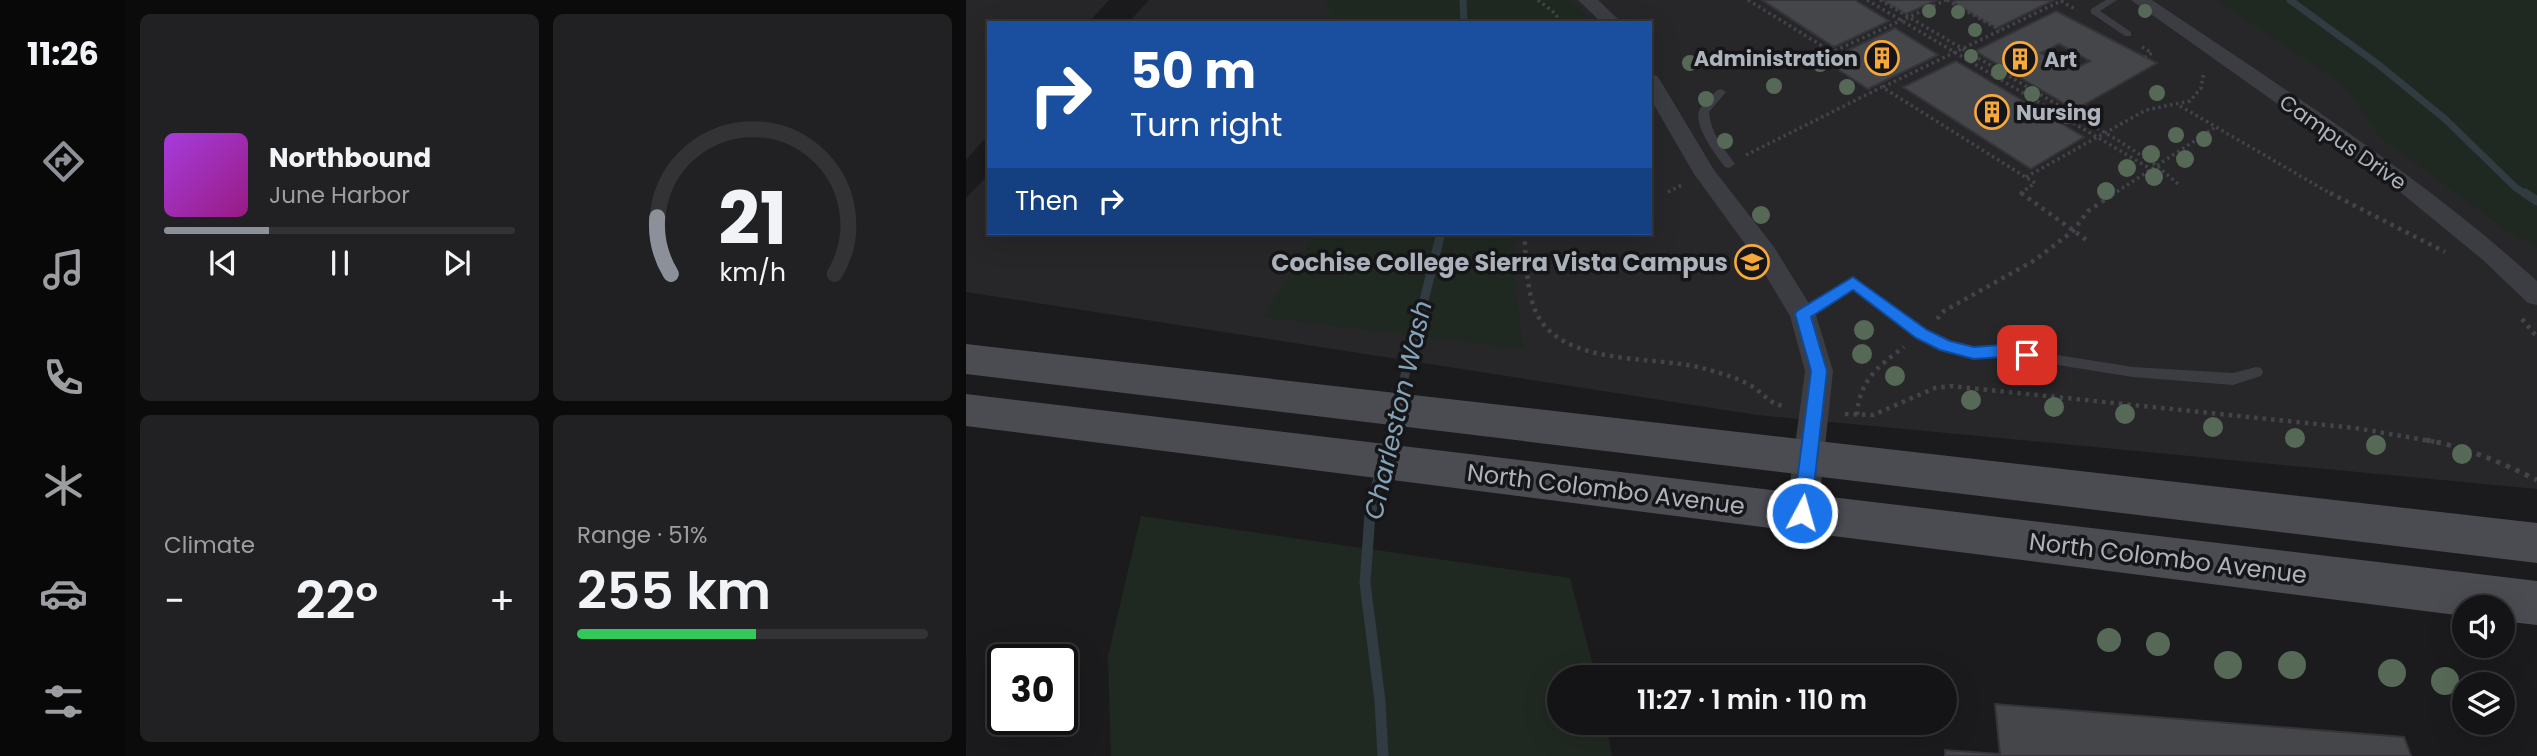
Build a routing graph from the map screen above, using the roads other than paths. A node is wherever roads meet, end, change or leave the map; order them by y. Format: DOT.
graph roads {
  1 [pos="1587,0"];
  2 [pos="2112,0"];
  3 [pos="2140,0"];
  4 [pos="1611,21"];
  5 [pos="2128,34"];
  6 [pos="1652,83"];
  7 [pos="1721,92"];
  8 [pos="1728,164"];
  9 [pos="2537,296"];
  10 [pos="1802,314"];
  11 [pos="966,359"];
  12 [pos="2256,372"];
  13 [pos="966,410"];
  14 [pos="1808,456"];
  15 [pos="1802,513"];
  16 [pos="2537,542"];
  17 [pos="2537,603"];
  1 -- 4 [label="street"];
  2 -- 5 [label="lane"];
  3 -- 9 [label="street, Campus Drive"];
  6 -- 10 [label="street"];
  7 -- 8 [label="lane"];
  10 -- 12 [label="lane"];
  10 -- 14 [label="street"];
  11 -- 14 [label="street"];
  13 -- 15 [label="street, North Colombo Avenue"];
  14 -- 15 [label="street"];
  14 -- 16 [label="street"];
  15 -- 17 [label="street, North Colombo Avenue"];
}
